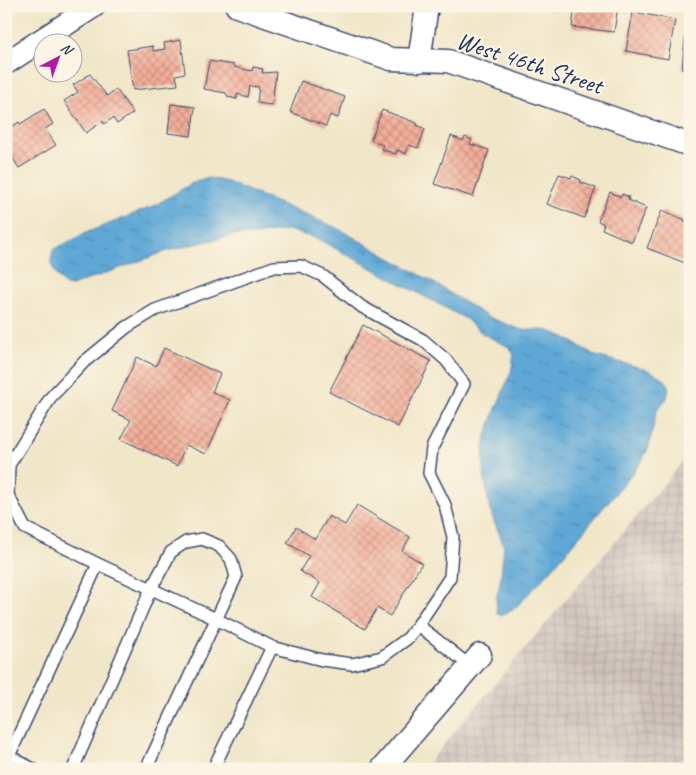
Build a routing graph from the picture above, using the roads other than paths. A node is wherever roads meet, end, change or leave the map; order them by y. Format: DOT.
graph roads {
  1 [pos="94,6"];
  2 [pos="237,6"];
  3 [pos="427,6"];
  4 [pos="419,61"];
  5 [pos="6,62"];
  6 [pos="690,145"];
  7 [pos="98,564"];
  8 [pos="151,590"];
  9 [pos="216,619"];
  10 [pos="418,625"];
  11 [pos="272,647"];
  12 [pos="475,661"];
  13 [pos="33,769"];
  14 [pos="73,769"];
  15 [pos="146,769"];
  16 [pos="213,769"];
  17 [pos="382,769"];
  1 -- 5 [label="street"];
  2 -- 4 [label="street, West 46th Street"];
  3 -- 4 [label="street"];
  4 -- 6 [label="street, West 46th Street"];
  7 -- 8 [label="lane"];
  7 -- 10 [label="lane"];
  7 -- 13 [label="lane"];
  8 -- 9 [label="lane"];
  8 -- 9 [label="lane"];
  8 -- 14 [label="lane"];
  9 -- 11 [label="lane"];
  9 -- 15 [label="lane"];
  10 -- 11 [label="lane"];
  10 -- 12 [label="lane"];
  11 -- 16 [label="lane"];
  12 -- 17 [label="street"];
}
